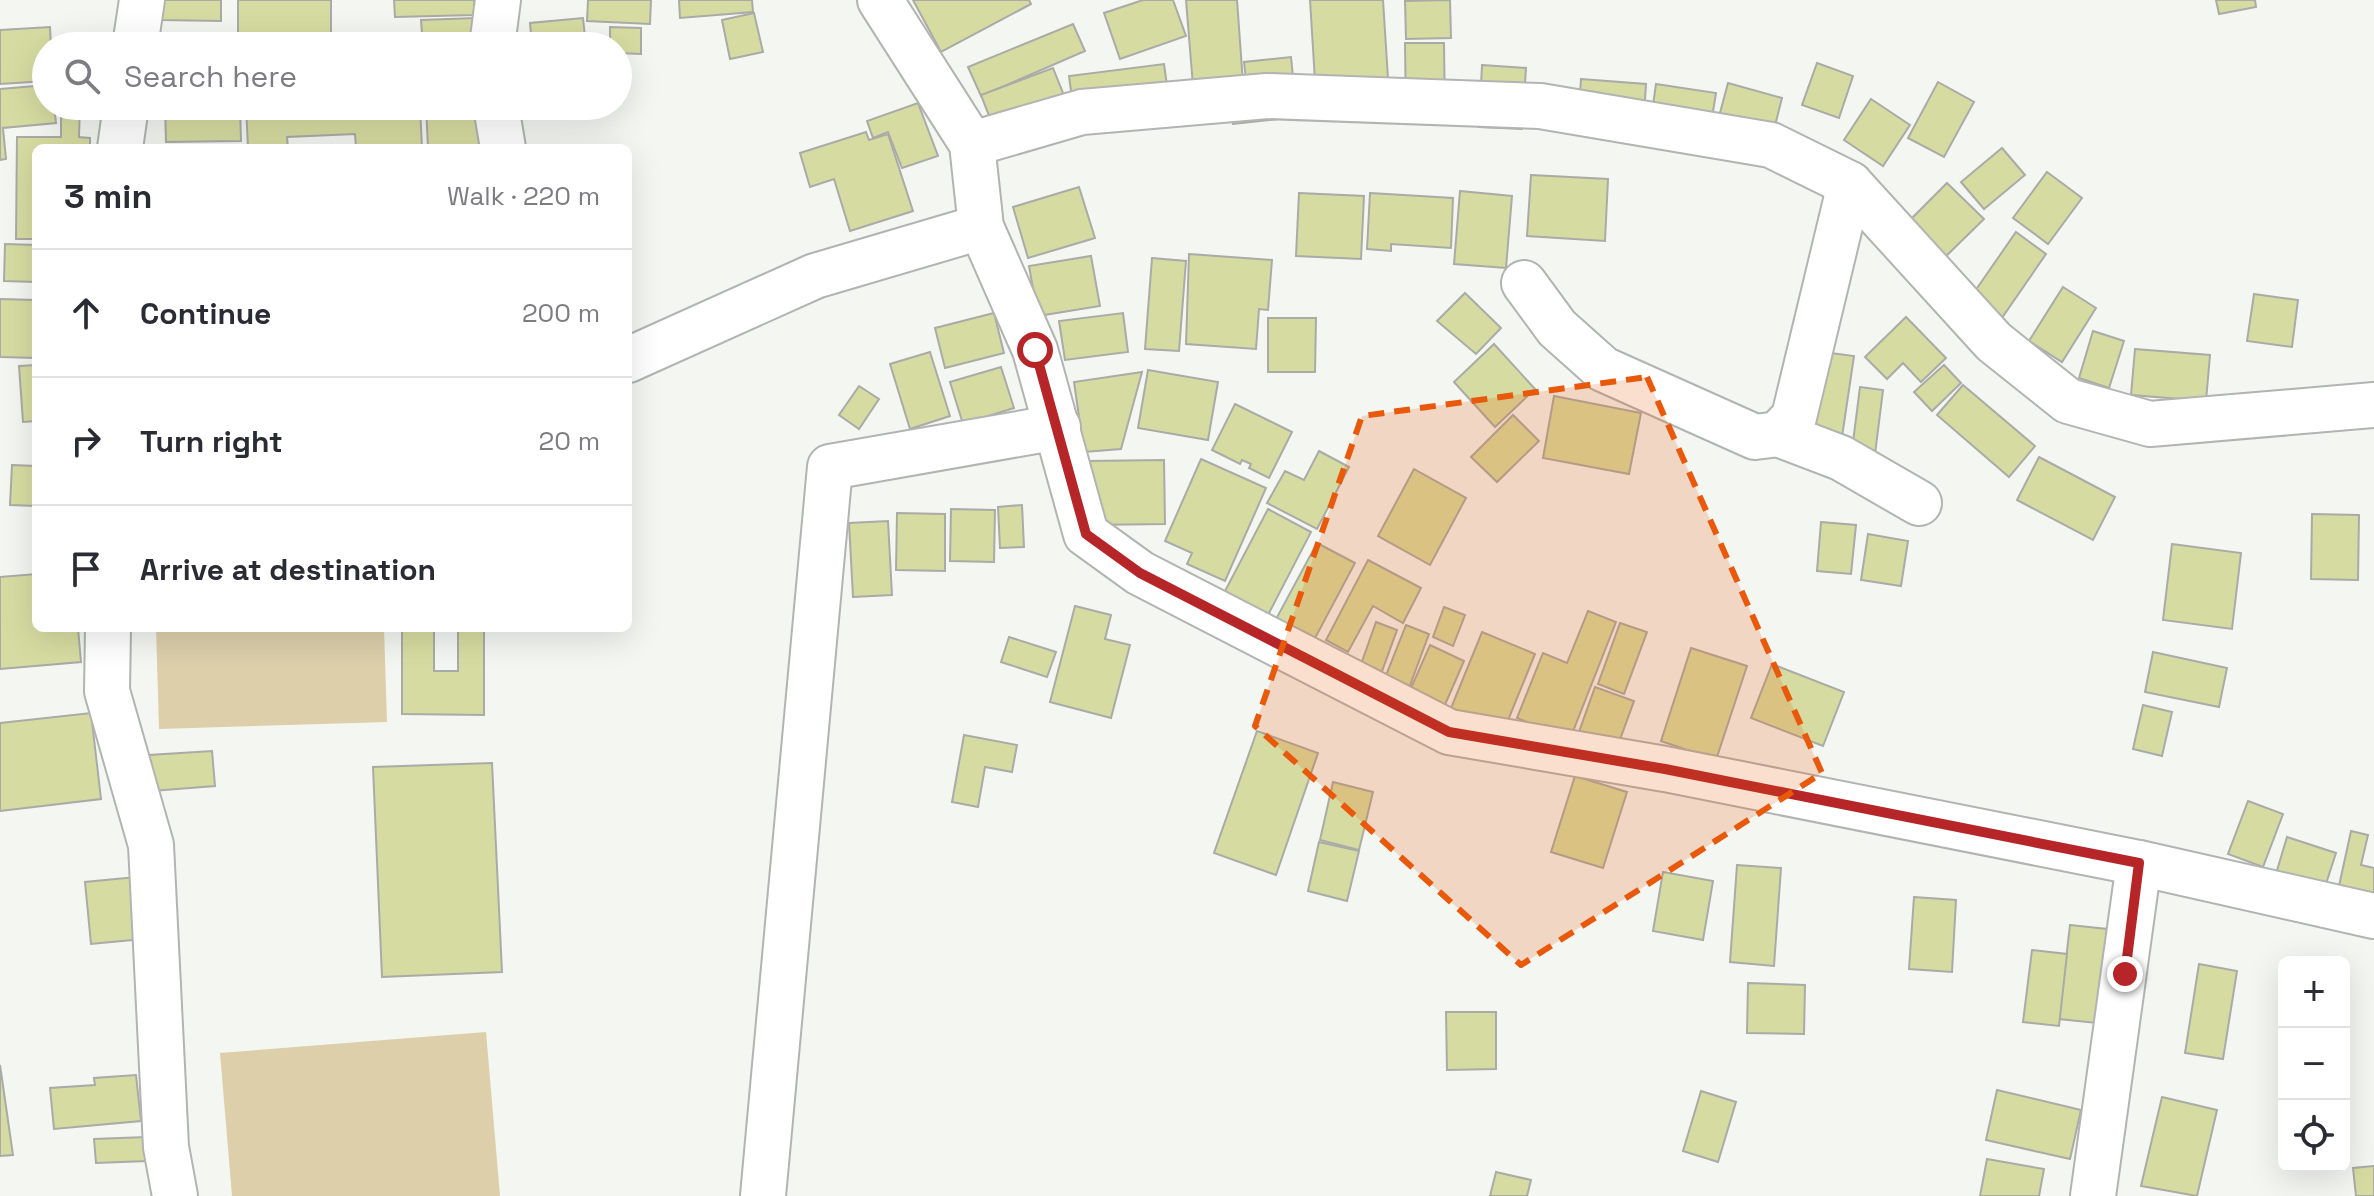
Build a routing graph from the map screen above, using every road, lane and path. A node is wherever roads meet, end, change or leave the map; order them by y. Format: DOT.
graph roads {
  1 [pos="142,0"];
  2 [pos="498,0"];
  3 [pos="880,0"];
  4 [pos="137,32"];
  5 [pos="494,32"];
  6 [pos="124,120"];
  7 [pos="498,120"];
  8 [pos="121,144"];
  9 [pos="502,144"];
  10 [pos="972,144"];
  11 [pos="1850,184"];
  12 [pos="981,227"];
  13 [pos="1524,283"];
  14 [pos="632,358"];
  15 [pos="2374,405"];
  16 [pos="1058,427"];
  17 [pos="1778,434"];
  18 [pos="1919,503"];
  19 [pos="108,632"];
  20 [pos="2139,863"];
  21 [pos="2374,916"];
  22 [pos="175,1196"];
  23 [pos="763,1196"];
  24 [pos="2093,1196"];
  1 -- 4 [label="street"];
  2 -- 5 [label="street"];
  3 -- 10 [label="street"];
  6 -- 8 [label="street"];
  7 -- 9 [label="street"];
  10 -- 11 [label="street"];
  10 -- 12 [label="street"];
  11 -- 15 [label="street"];
  11 -- 17 [label="street"];
  12 -- 14 [label="street"];
  12 -- 16 [label="street"];
  13 -- 17 [label="street"];
  16 -- 20 [label="street"];
  16 -- 23 [label="street"];
  17 -- 18 [label="street"];
  19 -- 22 [label="street"];
  20 -- 21 [label="street"];
  20 -- 24 [label="street"];
}
